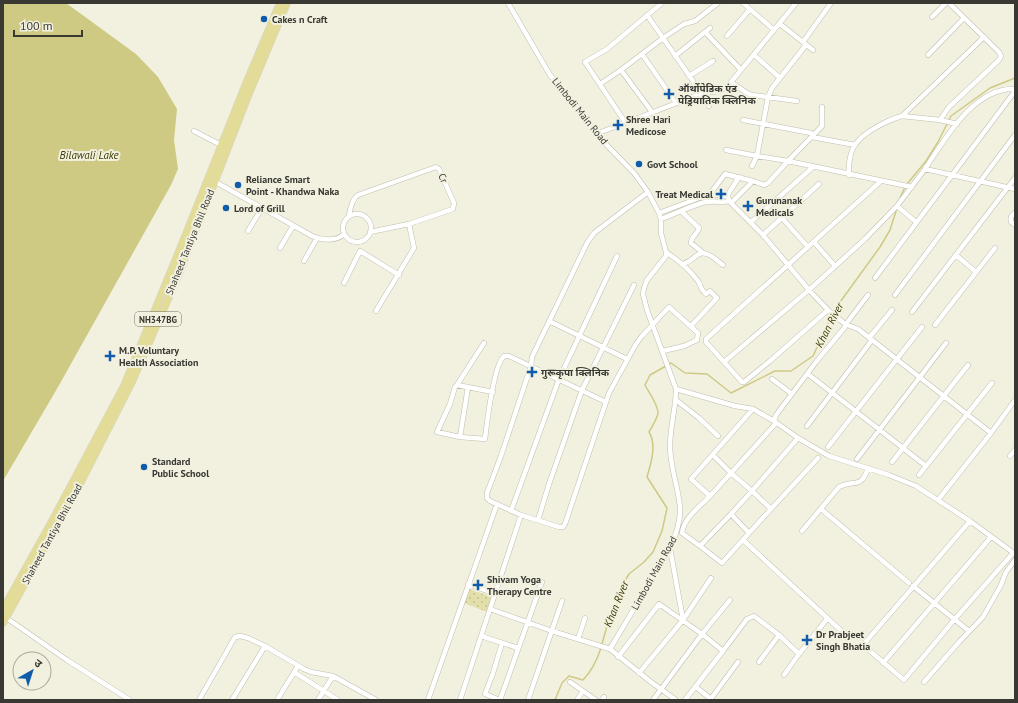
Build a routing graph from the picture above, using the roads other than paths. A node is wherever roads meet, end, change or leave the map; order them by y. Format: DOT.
graph roads {
  1 [pos="280,3"];
  2 [pos="287,3"];
  3 [pos="508,3"];
  4 [pos="662,3"];
  5 [pos="718,3"];
  6 [pos="743,3"];
  7 [pos="796,3"];
  8 [pos="831,3"];
  9 [pos="946,3"];
  10 [pos="949,3"];
  11 [pos="750,9"];
  12 [pos="647,15"];
  13 [pos="932,17"];
  14 [pos="964,18"];
  15 [pos="780,24"];
  16 [pos="710,28"];
  17 [pos="774,30"];
  18 [pos="705,32"];
  19 [pos="727,36"];
  20 [pos="984,37"];
  21 [pos="663,38"];
  22 [pos="805,43"];
  23 [pos="813,50"];
  24 [pos="642,54"];
  25 [pos="754,55"];
  26 [pos="928,55"];
  27 [pos="675,56"];
  28 [pos="713,61"];
  29 [pos="621,70"];
  30 [pos="741,70"];
  31 [pos="690,76"];
  32 [pos="780,78"];
  33 [pos="731,82"];
  34 [pos="600,84"];
  35 [pos="1015,90"];
  36 [pos="702,93"];
  37 [pos="768,97"];
  38 [pos="797,101"];
  39 [pos="676,103"];
  40 [pos="709,106"];
  41 [pos="822,106"];
  42 [pos="652,112"];
  43 [pos="902,116"];
  44 [pos="743,120"];
  45 [pos="940,120"];
  46 [pos="625,122"];
  47 [pos="763,124"];
  48 [pos="957,124"];
  49 [pos="194,131"];
  50 [pos="596,134"];
  51 [pos="811,135"];
  52 [pos="1015,135"];
  53 [pos="221,145"];
  54 [pos="854,145"];
  55 [pos="726,150"];
  56 [pos="757,156"];
  57 [pos="788,162"];
  58 [pos="752,166"];
  59 [pos="812,167"];
  60 [pos="925,169"];
  61 [pos="952,174"];
  62 [pos="849,175"];
  63 [pos="739,177"];
  64 [pos="1015,178"];
  65 [pos="212,180"];
  66 [pos="753,181"];
  67 [pos="881,181"];
  68 [pos="980,181"];
  69 [pos="819,184"];
  70 [pos="912,187"];
  71 [pos="1008,187"];
  72 [pos="1015,189"];
  73 [pos="648,192"];
  74 [pos="710,194"];
  75 [pos="729,200"];
  76 [pos="897,206"];
  77 [pos="262,208"];
  78 [pos="681,211"];
  79 [pos="659,213"];
  80 [pos="1015,213"];
  81 [pos="349,216"];
  82 [pos="782,218"];
  83 [pos="661,219"];
  84 [pos="751,222"];
  85 [pos="916,222"];
  86 [pos="409,224"];
  87 [pos="293,226"];
  88 [pos="1015,226"];
  89 [pos="248,231"];
  90 [pos="370,232"];
  91 [pos="344,234"];
  92 [pos="763,235"];
  93 [pos="317,238"];
  94 [pos="358,242"];
  95 [pos="814,242"];
  96 [pos="808,247"];
  97 [pos="280,248"];
  98 [pos="995,248"];
  99 [pos="360,251"];
  100 [pos="666,252"];
  101 [pos="702,252"];
  102 [pos="617,256"];
  103 [pos="956,256"];
  104 [pos="304,261"];
  105 [pos="682,264"];
  106 [pos="723,265"];
  107 [pos="789,265"];
  108 [pos="836,266"];
  109 [pos="976,272"];
  110 [pos="399,275"];
  111 [pos="875,278"];
  112 [pos="344,283"];
  113 [pos="634,285"];
  114 [pos="809,290"];
  115 [pos="868,294"];
  116 [pos="895,295"];
  117 [pos="829,310"];
  118 [pos="892,310"];
  119 [pos="376,311"];
  120 [pos="912,312"];
  121 [pos="549,321"];
  122 [pos="653,324"];
  123 [pos="846,324"];
  124 [pos="691,326"];
  125 [pos="935,326"];
  126 [pos="922,327"];
  127 [pos="578,335"];
  128 [pos="871,339"];
  129 [pos="484,343"];
  130 [pos="946,343"];
  131 [pos="602,348"];
  132 [pos="663,351"];
  133 [pos="626,359"];
  134 [pos="897,359"];
  135 [pos="724,362"];
  136 [pos="968,365"];
  137 [pos="531,366"];
  138 [pos="808,374"];
  139 [pos="920,376"];
  140 [pos="559,379"];
  141 [pos="772,379"];
  142 [pos="992,382"];
  143 [pos="457,385"];
  144 [pos="468,387"];
  145 [pos="676,389"];
  146 [pos="582,390"];
  147 [pos="493,392"];
  148 [pos="831,393"];
  149 [pos="792,394"];
  150 [pos="944,396"];
  151 [pos="676,400"];
  152 [pos="1015,400"];
  153 [pos="606,402"];
  154 [pos="1011,406"];
  155 [pos="752,409"];
  156 [pos="1015,410"];
  157 [pos="856,412"];
  158 [pos="967,414"];
  159 [pos="775,420"];
  160 [pos="807,426"];
  161 [pos="879,430"];
  162 [pos="991,433"];
  163 [pos="718,436"];
  164 [pos="460,437"];
  165 [pos="798,438"];
  166 [pos="828,447"];
  167 [pos="903,448"];
  168 [pos="1015,450"];
  169 [pos="713,454"];
  170 [pos="1010,456"];
  171 [pos="818,458"];
  172 [pos="857,459"];
  173 [pos="892,462"];
  174 [pos="926,466"];
  175 [pos="868,468"];
  176 [pos="731,473"];
  177 [pos="919,475"];
  178 [pos="752,491"];
  179 [pos="710,496"];
  180 [pos="938,500"];
  181 [pos="497,504"];
  182 [pos="821,508"];
  183 [pos="771,510"];
  184 [pos="511,511"];
  185 [pos="731,514"];
  186 [pos="521,515"];
  187 [pos="538,520"];
  188 [pos="970,521"];
  189 [pos="802,531"];
  190 [pos="749,533"];
  191 [pos="991,537"];
  192 [pos="743,540"];
  193 [pos="700,546"];
  194 [pos="670,548"];
  195 [pos="1014,554"];
  196 [pos="1015,560"];
  197 [pos="711,578"];
  198 [pos="542,582"];
  199 [pos="468,584"];
  200 [pos="911,585"];
  201 [pos="495,594"];
  202 [pos="730,600"];
  203 [pos="562,601"];
  204 [pos="933,603"];
  205 [pos="3,609"];
  206 [pos="490,609"];
  207 [pos="585,618"];
  208 [pos="4,619"];
  209 [pos="827,619"];
  210 [pos="683,620"];
  211 [pos="954,620"];
  212 [pos="527,622"];
  213 [pos="552,631"];
  214 [pos="969,631"];
  215 [pos="702,634"];
  216 [pos="481,636"];
  217 [pos="779,636"];
  218 [pos="848,638"];
  219 [pos="578,639"];
  220 [pos="502,643"];
  221 [pos="265,646"];
  222 [pos="518,648"];
  223 [pos="610,649"];
  224 [pos="723,651"];
  225 [pos="799,654"];
  226 [pos="618,657"];
  227 [pos="738,662"];
  228 [pos="759,662"];
  229 [pos="883,663"];
  230 [pos="298,666"];
  231 [pos="294,672"];
  232 [pos="639,673"];
  233 [pos="784,675"];
  234 [pos="333,676"];
  235 [pos="570,682"];
  236 [pos="924,682"];
  237 [pos="696,687"];
  238 [pos="661,689"];
  239 [pos="323,691"];
  240 [pos="583,691"];
  241 [pos="711,699"];
  242 [pos="130,700"];
  243 [pos="199,700"];
  244 [pos="232,700"];
  245 [pos="277,700"];
  246 [pos="318,700"];
  247 [pos="338,700"];
  248 [pos="376,700"];
  249 [pos="428,700"];
  250 [pos="460,700"];
  251 [pos="500,700"];
  252 [pos="528,700"];
  253 [pos="578,700"];
  254 [pos="596,700"];
  255 [pos="653,700"];
  256 [pos="676,700"];
  257 [pos="685,700"];
  1 -- 53 [label="main road, Shaheed Tantiya Bhil Road / NH347BG"];
  2 -- 65 [label="main road, Shaheed Tantiya Bhil Road / NH347BG"];
  3 -- 50 [label="street, Limbodi Main Road"];
  4 -- 12 [label="street"];
  5 -- 21 [label="street"];
  6 -- 11 [label="street"];
  7 -- 15 [label="street"];
  8 -- 22 [label="street"];
  9 -- 13 [label="street"];
  10 -- 14 [label="street"];
  11 -- 17 [label="street"];
  11 -- 19 [label="street"];
  12 -- 21 [label="street"];
  12 -- 34 [label="street"];
  14 -- 20 [label="street"];
  14 -- 26 [label="street"];
  15 -- 17 [label="street"];
  15 -- 22 [label="street"];
  16 -- 18 [label="street"];
  17 -- 25 [label="street"];
  18 -- 27 [label="street"];
  18 -- 30 [label="street"];
  20 -- 43 [label="street"];
  20 -- 45 [label="street"];
  21 -- 24 [label="street"];
  21 -- 27 [label="street"];
  22 -- 23 [label="street"];
  22 -- 32 [label="street"];
  24 -- 29 [label="street"];
  24 -- 39 [label="street"];
  25 -- 30 [label="street"];
  25 -- 32 [label="street"];
  27 -- 31 [label="street"];
  28 -- 31 [label="street"];
  29 -- 34 [label="street"];
  29 -- 42 [label="street"];
  30 -- 33 [label="street"];
  31 -- 36 [label="street"];
  32 -- 37 [label="street"];
  33 -- 36 [label="street"];
  33 -- 37 [label="street"];
  34 -- 46 [label="street"];
  35 -- 48 [label="street"];
  35 -- 61 [label="street"];
  36 -- 39 [label="street"];
  36 -- 40 [label="street"];
  37 -- 38 [label="street"];
  37 -- 47 [label="street"];
  39 -- 42 [label="street"];
  41 -- 51 [label="street"];
  42 -- 46 [label="street"];
  43 -- 45 [label="street"];
  43 -- 54 [label="street"];
  44 -- 47 [label="street"];
  45 -- 48 [label="street"];
  46 -- 50 [label="street"];
  47 -- 51 [label="street"];
  47 -- 56 [label="street"];
  48 -- 60 [label="street"];
  49 -- 53 [label="street"];
  50 -- 73 [label="street, Limbodi Main Road"];
  51 -- 54 [label="street"];
  51 -- 57 [label="street"];
  52 -- 68 [label="street"];
  53 -- 65 [label="main road, Shaheed Tantiya Bhil Road / NH347BG"];
  54 -- 62 [label="street"];
  55 -- 56 [label="street"];
  56 -- 57 [label="street"];
  56 -- 58 [label="street"];
  57 -- 59 [label="street"];
  57 -- 66 [label="street"];
  59 -- 62 [label="street"];
  59 -- 84 [label="street"];
  60 -- 61 [label="street"];
  60 -- 70 [label="street"];
  61 -- 68 [label="street"];
  61 -- 85 [label="street"];
  62 -- 67 [label="street"];
  63 -- 66 [label="street"];
  63 -- 74 [label="street"];
  63 -- 75 [label="street"];
  64 -- 71 [label="street"];
  65 -- 77 [label="street"];
  65 -- 205 [label="main road, Shaheed Tantiya Bhil Road / NH347BG"];
  65 -- 208 [label="main road, Shaheed Tantiya Bhil Road / NH347BG"];
  66 -- 75 [label="street"];
  67 -- 70 [label="street"];
  67 -- 95 [label="street"];
  68 -- 71 [label="street"];
  68 -- 116 [label="street"];
  69 -- 82 [label="street"];
  70 -- 76 [label="street"];
  71 -- 72 [label="street"];
  71 -- 103 [label="street"];
  73 -- 79 [label="street, Limbodi Main Road"];
  73 -- 121 [label="street"];
  74 -- 75 [label="street"];
  74 -- 79 [label="street"];
  75 -- 78 [label="street"];
  75 -- 84 [label="street"];
  76 -- 85 [label="street"];
  76 -- 108 [label="street"];
  77 -- 87 [label="street"];
  77 -- 89 [label="street"];
  78 -- 83 [label="street"];
  78 -- 101 [label="street"];
  79 -- 83 [label="street, Limbodi Main Road"];
  80 -- 88 [label="street"];
  81 -- 86 [label="street, Cr"];
  81 -- 90 [label="street"];
  81 -- 91 [label="street"];
  82 -- 92 [label="street"];
  82 -- 96 [label="street"];
  83 -- 100 [label="street, Limbodi Main Road"];
  84 -- 92 [label="street"];
  85 -- 111 [label="street"];
  86 -- 90 [label="street, Cr"];
  86 -- 110 [label="street"];
  87 -- 93 [label="street"];
  87 -- 97 [label="street"];
  90 -- 94 [label="street"];
  91 -- 93 [label="street"];
  91 -- 94 [label="street"];
  92 -- 107 [label="street"];
  93 -- 104 [label="street"];
  94 -- 99 [label="street"];
  95 -- 96 [label="street"];
  95 -- 108 [label="street"];
  96 -- 107 [label="street"];
  98 -- 109 [label="street"];
  99 -- 110 [label="street"];
  99 -- 112 [label="street"];
  100 -- 105 [label="street"];
  100 -- 122 [label="street"];
  101 -- 105 [label="street"];
  101 -- 106 [label="street"];
  102 -- 127 [label="street"];
  103 -- 109 [label="street"];
  103 -- 120 [label="street"];
  105 -- 124 [label="street"];
  107 -- 114 [label="street"];
  107 -- 135 [label="street"];
  108 -- 114 [label="street"];
  109 -- 125 [label="street"];
  110 -- 119 [label="street"];
  113 -- 131 [label="street"];
  114 -- 117 [label="street"];
  114 -- 135 [label="street"];
  115 -- 123 [label="street"];
  117 -- 123 [label="street"];
  117 -- 135 [label="street"];
  118 -- 128 [label="street"];
  121 -- 127 [label="street"];
  121 -- 137 [label="street"];
  122 -- 124 [label="street"];
  122 -- 132 [label="street"];
  122 -- 133 [label="street"];
  123 -- 128 [label="street"];
  123 -- 138 [label="street"];
  124 -- 132 [label="street"];
  126 -- 134 [label="street"];
  127 -- 131 [label="street"];
  127 -- 140 [label="street"];
  128 -- 134 [label="street"];
  128 -- 148 [label="street"];
  129 -- 143 [label="street"];
  130 -- 139 [label="street"];
  131 -- 133 [label="street"];
  131 -- 146 [label="street"];
  132 -- 145 [label="street"];
  133 -- 153 [label="street"];
  134 -- 139 [label="street"];
  134 -- 157 [label="street"];
  136 -- 150 [label="street"];
  137 -- 140 [label="street"];
  137 -- 147 [label="street"];
  137 -- 181 [label="street"];
  138 -- 148 [label="street"];
  138 -- 149 [label="street"];
  139 -- 150 [label="street"];
  139 -- 161 [label="street"];
  140 -- 146 [label="street"];
  140 -- 184 [label="street"];
  141 -- 149 [label="street"];
  142 -- 158 [label="street"];
  143 -- 144 [label="street"];
  143 -- 164 [label="street"];
  144 -- 147 [label="street"];
  144 -- 164 [label="street"];
  145 -- 151 [label="street, Limbodi Main Road"];
  145 -- 155 [label="street"];
  146 -- 153 [label="street"];
  146 -- 187 [label="street"];
  147 -- 164 [label="street"];
  148 -- 157 [label="street"];
  148 -- 160 [label="street"];
  149 -- 159 [label="street"];
  150 -- 158 [label="street"];
  150 -- 167 [label="street"];
  151 -- 163 [label="street"];
  151 -- 194 [label="street, Limbodi Main Road"];
  152 -- 154 [label="street"];
  153 -- 187 [label="street"];
  154 -- 156 [label="street"];
  154 -- 162 [label="street"];
  155 -- 159 [label="street"];
  155 -- 169 [label="street"];
  157 -- 161 [label="street"];
  157 -- 166 [label="street"];
  158 -- 162 [label="street"];
  158 -- 174 [label="street"];
  159 -- 165 [label="street"];
  159 -- 176 [label="street"];
  161 -- 167 [label="street"];
  161 -- 172 [label="street"];
  162 -- 180 [label="street"];
  165 -- 175 [label="street"];
  165 -- 178 [label="street"];
  167 -- 173 [label="street"];
  167 -- 174 [label="street"];
  168 -- 170 [label="street"];
  169 -- 176 [label="street"];
  169 -- 179 [label="street"];
  171 -- 183 [label="street"];
  174 -- 177 [label="street"];
  175 -- 180 [label="street"];
  175 -- 182 [label="street"];
  176 -- 178 [label="street"];
  176 -- 179 [label="street"];
  178 -- 183 [label="street"];
  178 -- 185 [label="street"];
  179 -- 193 [label="street"];
  180 -- 188 [label="street"];
  181 -- 184 [label="street"];
  181 -- 199 [label="street"];
  182 -- 189 [label="street"];
  182 -- 200 [label="street"];
  183 -- 190 [label="street"];
  184 -- 186 [label="street"];
  185 -- 190 [label="street"];
  185 -- 193 [label="street"];
  186 -- 187 [label="street"];
  186 -- 201 [label="street"];
  188 -- 191 [label="street"];
  188 -- 200 [label="street"];
  190 -- 192 [label="street"];
  191 -- 195 [label="street"];
  191 -- 204 [label="street"];
  192 -- 193 [label="street"];
  192 -- 209 [label="street"];
  194 -- 210 [label="street"];
  194 -- 223 [label="street, Limbodi Main Road"];
  195 -- 211 [label="street"];
  196 -- 214 [label="street"];
  197 -- 210 [label="street"];
  198 -- 212 [label="street"];
  199 -- 201 [label="street"];
  199 -- 249 [label="street"];
  200 -- 204 [label="street"];
  200 -- 229 [label="street"];
  201 -- 206 [label="street"];
  202 -- 215 [label="street"];
  203 -- 213 [label="street"];
  204 -- 211 [label="street"];
  204 -- 229 [label="street"];
  206 -- 212 [label="street"];
  206 -- 216 [label="street"];
  207 -- 219 [label="street"];
  208 -- 242 [label="street"];
  209 -- 218 [label="street"];
  209 -- 225 [label="street"];
  210 -- 215 [label="street"];
  210 -- 226 [label="street"];
  210 -- 232 [label="street"];
  211 -- 214 [label="street"];
  211 -- 229 [label="street"];
  212 -- 213 [label="street"];
  212 -- 222 [label="street"];
  213 -- 219 [label="street"];
  213 -- 252 [label="street"];
  214 -- 236 [label="street"];
  215 -- 224 [label="street"];
  215 -- 238 [label="street"];
  216 -- 220 [label="street"];
  216 -- 250 [label="street"];
  217 -- 224 [label="street"];
  217 -- 225 [label="street"];
  217 -- 228 [label="street"];
  219 -- 223 [label="street"];
  220 -- 222 [label="street"];
  220 -- 251 [label="street"];
  221 -- 230 [label="street"];
  221 -- 243 [label="street"];
  221 -- 244 [label="street"];
  222 -- 251 [label="street"];
  223 -- 226 [label="street"];
  224 -- 237 [label="street"];
  225 -- 233 [label="street"];
  226 -- 232 [label="street"];
  227 -- 241 [label="street"];
  230 -- 231 [label="street"];
  230 -- 234 [label="street"];
  231 -- 239 [label="street"];
  231 -- 245 [label="street"];
  232 -- 238 [label="street"];
  234 -- 239 [label="street"];
  234 -- 248 [label="street"];
  235 -- 240 [label="street"];
  237 -- 241 [label="street"];
  237 -- 257 [label="street"];
  238 -- 255 [label="street"];
  238 -- 256 [label="street"];
  239 -- 246 [label="street"];
  239 -- 247 [label="street"];
  240 -- 253 [label="street"];
  240 -- 254 [label="street"];
}
